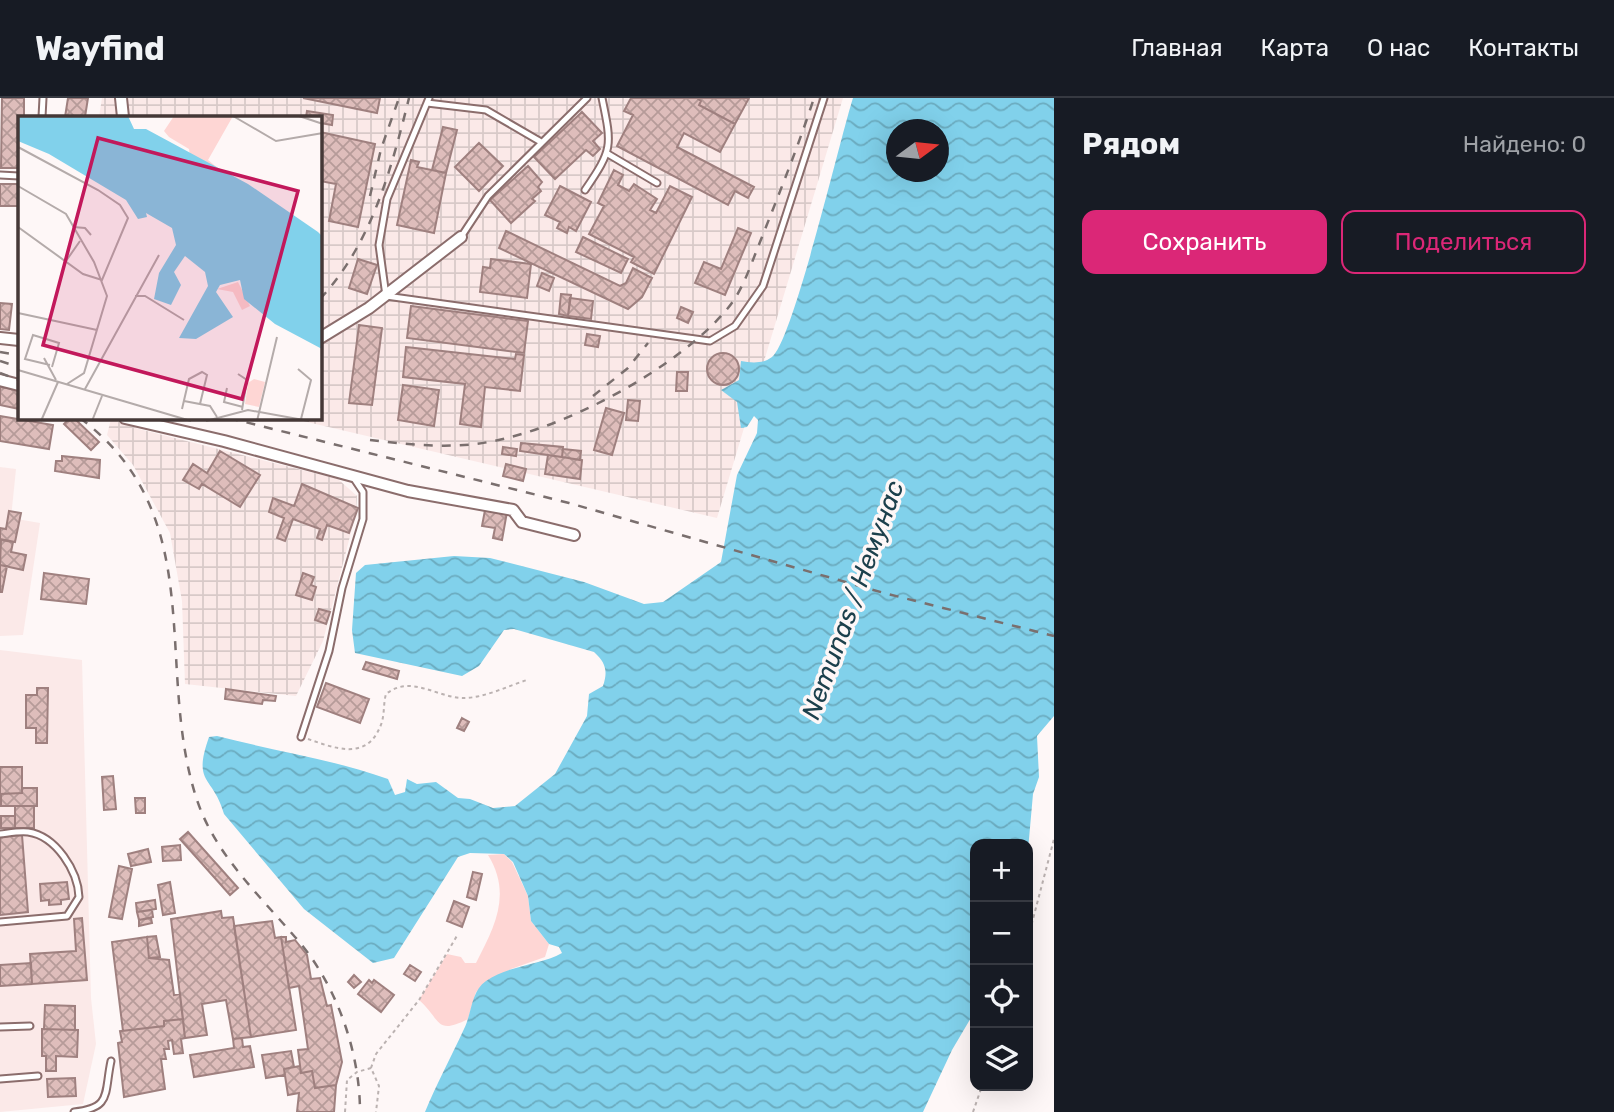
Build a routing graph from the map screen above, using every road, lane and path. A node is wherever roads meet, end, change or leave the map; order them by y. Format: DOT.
graph roads {
  1 [pos="43,98"];
  2 [pos="121,98"];
  3 [pos="587,98"];
  4 [pos="602,98"];
  5 [pos="824,98"];
  6 [pos="428,101"];
  7 [pos="42,116"];
  8 [pos="123,116"];
  9 [pos="541,142"];
  10 [pos="608,154"];
  11 [pos="0,175"];
  12 [pos="18,176"];
  13 [pos="657,183"];
  14 [pos="585,190"];
  15 [pos="461,237"];
  16 [pos="386,296"];
  17 [pos="322,337"];
  18 [pos="0,338"];
  19 [pos="18,340"];
  20 [pos="0,380"];
  21 [pos="18,385"];
  22 [pos="133,420"];
  23 [pos="348,473"];
  24 [pos="574,534"];
  25 [pos="527,680"];
  26 [pos="301,737"];
  27 [pos="0,834"];
  28 [pos="1054,839"];
  29 [pos="1033,919"];
  30 [pos="0,922"];
  31 [pos="458,934"];
  32 [pos="30,1026"];
  33 [pos="0,1027"];
  34 [pos="111,1061"];
  35 [pos="371,1068"];
  36 [pos="38,1076"];
  37 [pos="0,1079"];
  38 [pos="980,1091"];
  39 [pos="74,1112"];
  40 [pos="345,1112"];
  41 [pos="376,1112"];
  42 [pos="973,1112"];
  1 -- 7 [label="lane"];
  2 -- 8 [label="street"];
  3 -- 9 [label="lane"];
  4 -- 10 [label="lane"];
  5 -- 16 [label="lane"];
  6 -- 9 [label="lane"];
  6 -- 16 [label="lane"];
  9 -- 15 [label="lane"];
  10 -- 13 [label="lane"];
  10 -- 14 [label="lane"];
  11 -- 12 [label="lane"];
  15 -- 16 [label="street"];
  16 -- 17 [label="street"];
  18 -- 19 [label="street"];
  20 -- 21 [label="street"];
  22 -- 23 [label="street"];
  23 -- 24 [label="street"];
  23 -- 26 [label="lane"];
  25 -- 26 [label="path"];
  27 -- 30 [label="lane"];
  28 -- 29 [label="path"];
  31 -- 35 [label="path"];
  32 -- 33 [label="lane"];
  34 -- 39 [label="lane"];
  35 -- 40 [label="path"];
  35 -- 41 [label="path"];
  36 -- 37 [label="lane"];
  38 -- 42 [label="path"];
}
